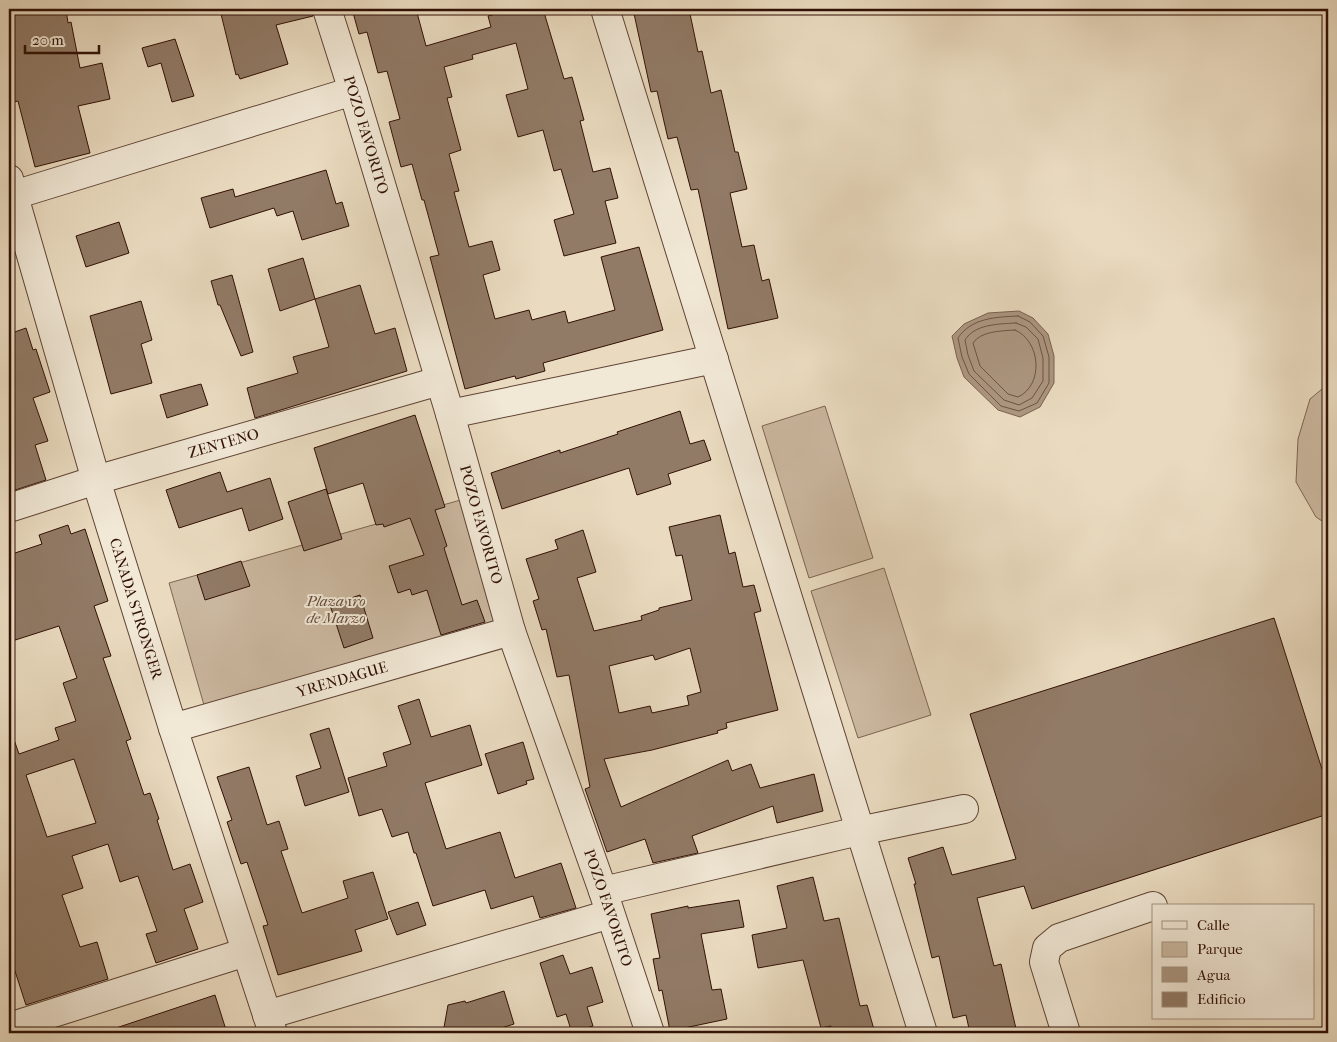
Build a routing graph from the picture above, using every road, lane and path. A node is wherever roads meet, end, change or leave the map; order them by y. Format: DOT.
graph roads {
  1 [pos="327,9"];
  2 [pos="605,9"];
  3 [pos="354,90"];
  4 [pos="11,187"];
  5 [pos="714,358"];
  6 [pos="439,381"];
  7 [pos="450,414"];
  8 [pos="96,480"];
  9 [pos="9,508"];
  10 [pos="511,631"];
  11 [pos="173,728"];
  12 [pos="964,809"];
  13 [pos="859,831"];
  14 [pos="607,902"];
  15 [pos="1152,907"];
  16 [pos="246,952"];
  17 [pos="270,1024"];
  18 [pos="9,1027"];
  19 [pos="650,1033"];
  20 [pos="923,1033"];
  21 [pos="1066,1033"];
  1 -- 3 [label="street, POZO FAVORITO"];
  2 -- 5 [label="street"];
  3 -- 4 [label="street"];
  3 -- 6 [label="street, POZO FAVORITO"];
  4 -- 8 [label="street, CANADA STRONGER"];
  5 -- 7 [label="street"];
  5 -- 13 [label="street"];
  6 -- 7 [label="street, POZO FAVORITO"];
  6 -- 8 [label="street, ZENTENO"];
  7 -- 10 [label="street, POZO FAVORITO"];
  8 -- 9 [label="street, ZENTENO"];
  8 -- 11 [label="street, CANADA STRONGER"];
  10 -- 11 [label="street, YRENDAGUE"];
  10 -- 14 [label="street, POZO FAVORITO"];
  11 -- 16 [label="street, CANADA STRONGER"];
  12 -- 13 [label="street"];
  13 -- 14 [label="street"];
  13 -- 20 [label="street"];
  14 -- 17 [label="street"];
  14 -- 19 [label="street, POZO FAVORITO"];
  15 -- 21 [label="street"];
  16 -- 17 [label="street, CANADA STRONGER"];
  16 -- 18 [label="street"];
}
